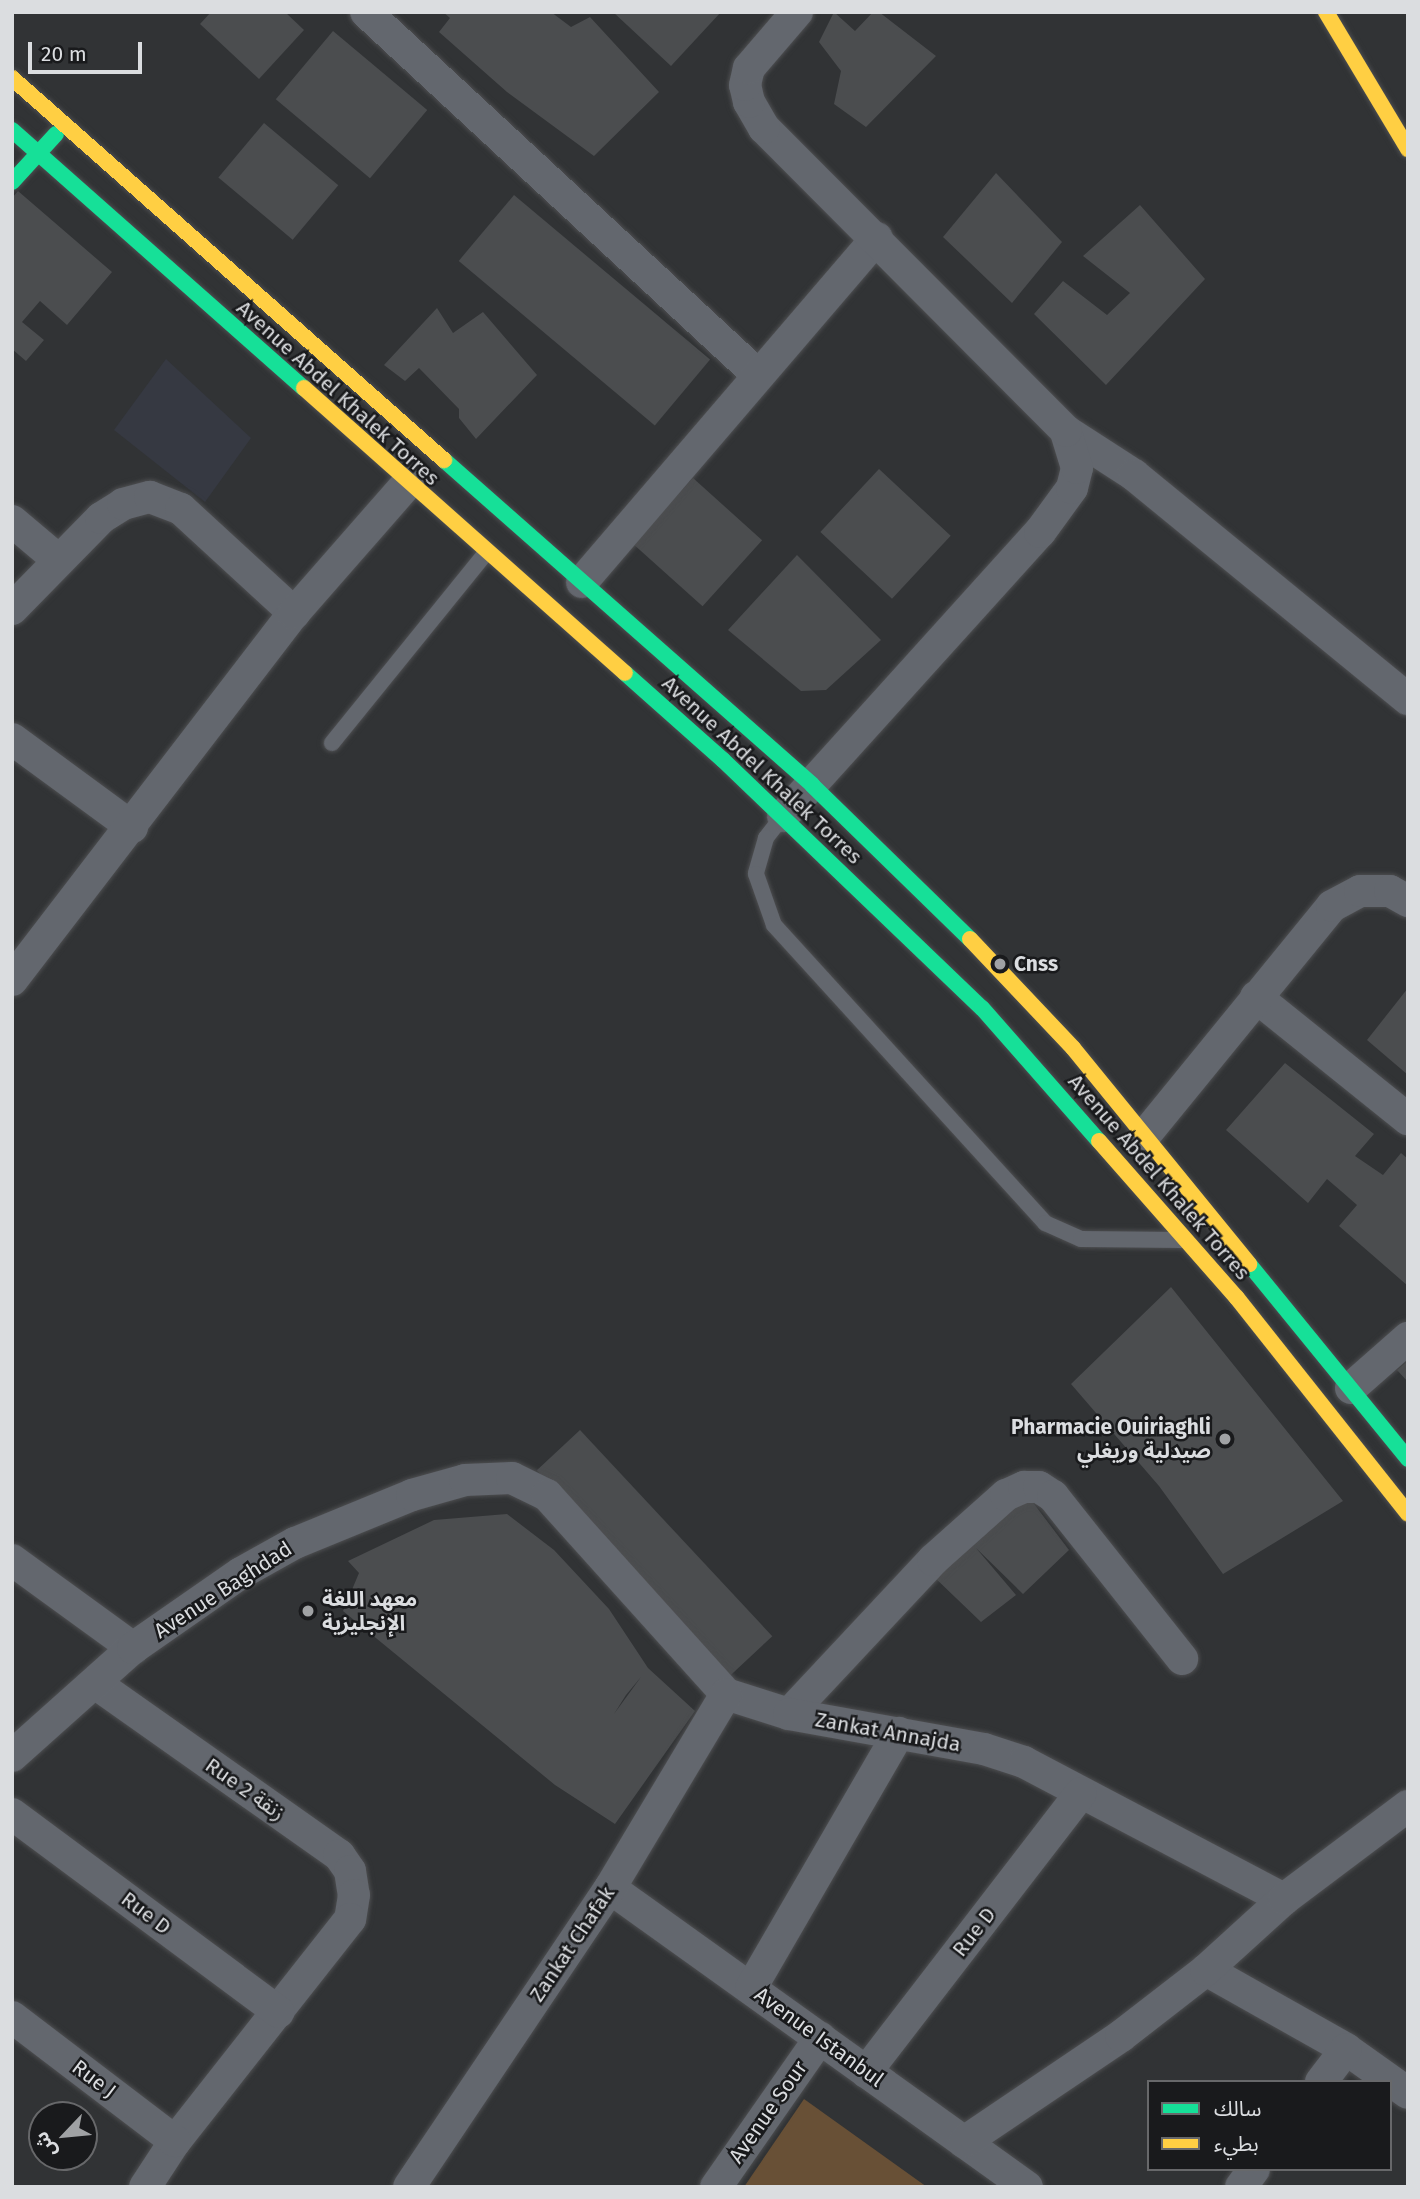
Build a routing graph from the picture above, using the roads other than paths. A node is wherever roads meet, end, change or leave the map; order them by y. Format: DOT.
graph roads {
  1 [pos="797,12"];
  2 [pos="1326,12"];
  3 [pos="383,18"];
  4 [pos="12,78"];
  5 [pos="65,124"];
  6 [pos="12,130"];
  7 [pos="1408,149"];
  8 [pos="39,153"];
  9 [pos="12,182"];
  10 [pos="877,238"];
  11 [pos="758,375"];
  12 [pos="1066,431"];
  13 [pos="408,483"];
  14 [pos="12,521"];
  15 [pos="486,552"];
  16 [pos="57,559"];
  17 [pos="582,582"];
  18 [pos="12,609"];
  19 [pos="294,613"];
  20 [pos="1408,699"];
  21 [pos="12,739"];
  22 [pos="332,743"];
  23 [pos="812,785"];
  24 [pos="783,816"];
  25 [pos="132,827"];
  26 [pos="1408,901"];
  27 [pos="17,964"];
  28 [pos="1256,997"];
  29 [pos="1408,1119"];
  30 [pos="1146,1134"];
  31 [pos="1213,1218"];
  32 [pos="1187,1240"];
  33 [pos="1408,1338"];
  34 [pos="1351,1388"];
  35 [pos="1408,1459"];
  36 [pos="1408,1514"];
  37 [pos="12,1560"];
  38 [pos="133,1648"];
  39 [pos="1182,1659"];
  40 [pos="95,1683"];
  41 [pos="726,1694"];
  42 [pos="789,1714"];
  43 [pos="899,1733"];
  44 [pos="12,1756"];
  45 [pos="1081,1793"];
  46 [pos="1408,1806"];
  47 [pos="12,1814"];
  48 [pos="610,1888"];
  49 [pos="1284,1899"];
  50 [pos="1206,1970"];
  51 [pos="751,1988"];
  52 [pos="279,2012"];
  53 [pos="12,2017"];
  54 [pos="820,2038"];
  55 [pos="1346,2049"];
  56 [pos="866,2072"];
  57 [pos="1323,2080"];
  58 [pos="1389,2080"];
  59 [pos="1392,2082"];
  60 [pos="1408,2094"];
  61 [pos="175,2141"];
  62 [pos="964,2142"];
  63 [pos="1253,2171"];
  64 [pos="145,2187"];
  65 [pos="409,2187"];
  66 [pos="716,2187"];
  67 [pos="1027,2187"];
  68 [pos="1241,2187"];
  1 -- 10 [label="street"];
  2 -- 7 [label="main road"];
  3 -- 11 [label="street"];
  4 -- 5 [label="main road, Avenue Abdel Khalek Torres"];
  5 -- 8 [label="main road"];
  5 -- 17 [label="main road, Avenue Abdel Khalek Torres"];
  6 -- 8 [label="main road, Avenue Abdel Khalek Torres"];
  8 -- 9 [label="main road"];
  8 -- 13 [label="main road, Avenue Abdel Khalek Torres"];
  10 -- 11 [label="street"];
  10 -- 12 [label="street"];
  11 -- 17 [label="street"];
  12 -- 20 [label="street"];
  12 -- 23 [label="street"];
  13 -- 15 [label="main road, Avenue Abdel Khalek Torres"];
  13 -- 19 [label="street"];
  14 -- 16 [label="street"];
  15 -- 22 [label="lane"];
  15 -- 24 [label="main road, Avenue Abdel Khalek Torres"];
  16 -- 18 [label="street"];
  16 -- 19 [label="street"];
  17 -- 23 [label="main road, Avenue Abdel Khalek Torres"];
  19 -- 25 [label="street"];
  21 -- 25 [label="street"];
  23 -- 24 [label="street"];
  23 -- 30 [label="main road, Avenue Abdel Khalek Torres"];
  24 -- 32 [label="main road, Avenue Abdel Khalek Torres"];
  24 -- 32 [label="lane"];
  25 -- 27 [label="street"];
  26 -- 28 [label="street"];
  28 -- 29 [label="street"];
  28 -- 30 [label="street"];
  30 -- 31 [label="main road, Avenue Abdel Khalek Torres"];
  31 -- 32 [label="lane"];
  31 -- 34 [label="main road, Avenue Abdel Khalek Torres"];
  32 -- 36 [label="main road, Avenue Abdel Khalek Torres"];
  33 -- 34 [label="street"];
  34 -- 35 [label="main road, Avenue Abdel Khalek Torres"];
  37 -- 38 [label="street"];
  38 -- 40 [label="street, Avenue Baghdad"];
  38 -- 41 [label="street, Avenue Baghdad"];
  39 -- 42 [label="street"];
  40 -- 44 [label="street, Avenue Baghdad"];
  40 -- 52 [label="street, Rue 2 زنقة"];
  41 -- 42 [label="street, Zankat Annajda"];
  41 -- 48 [label="street, Zankat Chafak"];
  42 -- 43 [label="street, Zankat Annajda"];
  43 -- 45 [label="street, Zankat Annajda"];
  43 -- 51 [label="street"];
  45 -- 49 [label="street, Zankat Annajda"];
  45 -- 56 [label="street, Rue D"];
  46 -- 49 [label="street"];
  47 -- 52 [label="street, Rue D"];
  48 -- 51 [label="street, Avenue Istanbul"];
  48 -- 65 [label="street, Zankat Chafak"];
  49 -- 50 [label="street"];
  50 -- 55 [label="street"];
  50 -- 62 [label="street"];
  51 -- 54 [label="street, Avenue Istanbul"];
  52 -- 61 [label="street"];
  53 -- 61 [label="street, Rue J"];
  54 -- 56 [label="street, Avenue Istanbul"];
  54 -- 66 [label="street, Avenue Sour"];
  55 -- 57 [label="street"];
  55 -- 58 [label="street"];
  56 -- 62 [label="street, Avenue Istanbul"];
  59 -- 60 [label="street"];
  61 -- 64 [label="street"];
  62 -- 67 [label="street, Avenue Istanbul"];
  63 -- 68 [label="street"];
}
